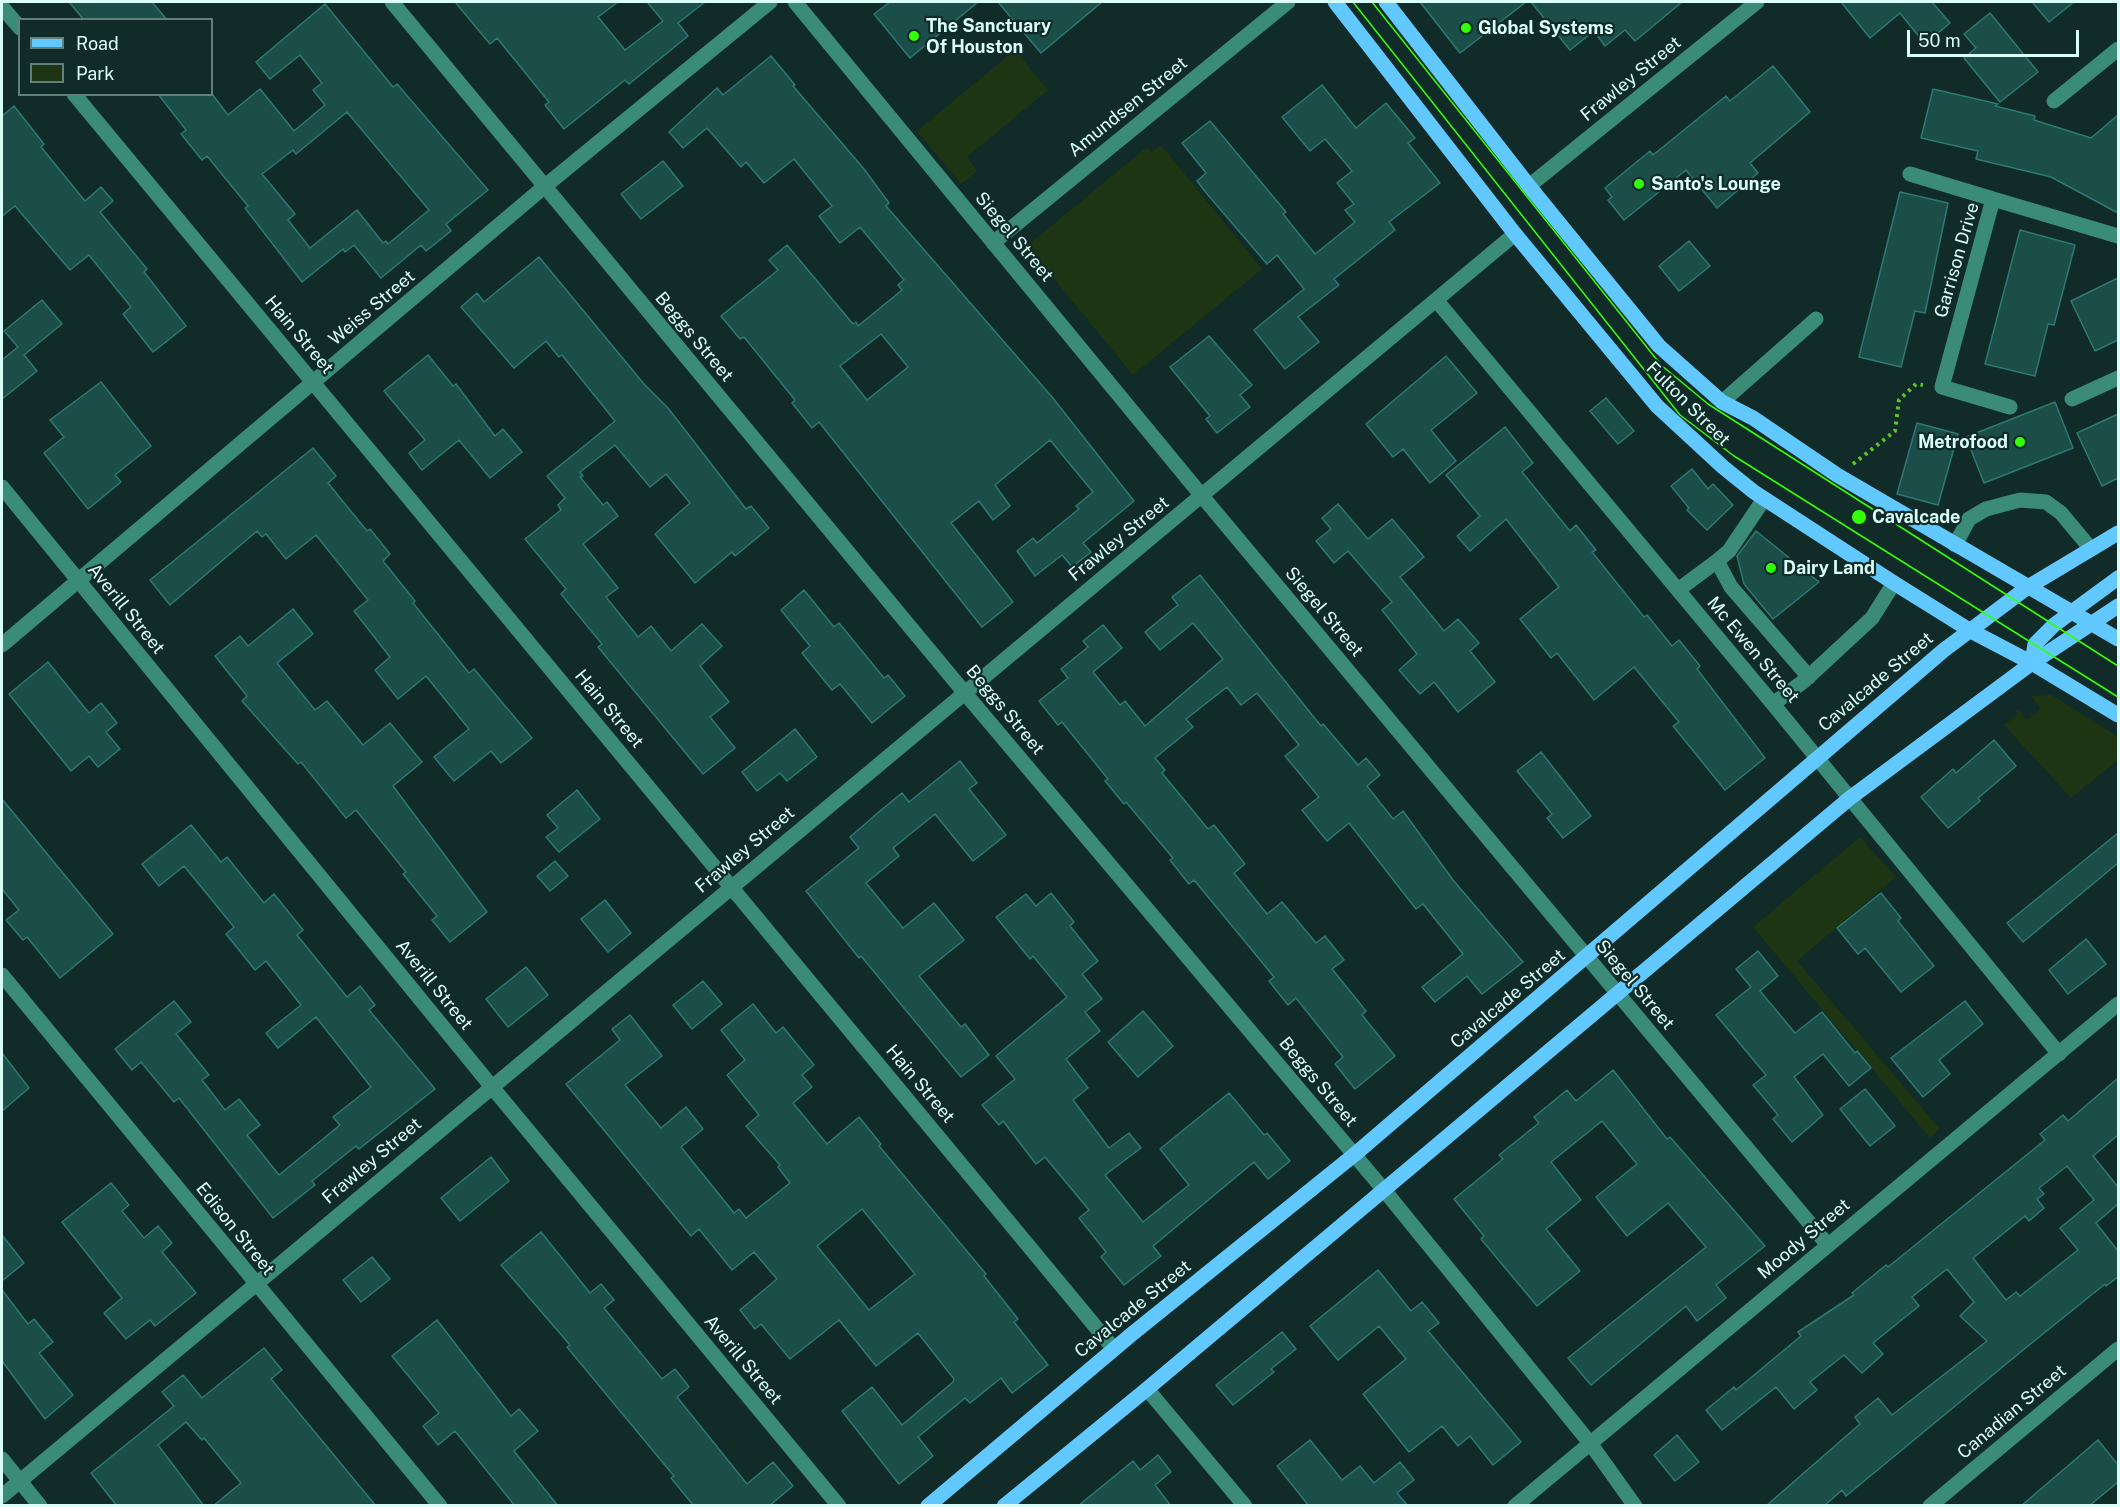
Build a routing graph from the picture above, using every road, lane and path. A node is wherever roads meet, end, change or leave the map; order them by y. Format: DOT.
graph roads {
  1 [pos="392,2"];
  2 [pos="770,2"];
  3 [pos="795,2"];
  4 [pos="1288,2"];
  5 [pos="1335,2"];
  6 [pos="1386,2"];
  7 [pos="1757,2"];
  8 [pos="2,7"];
  9 [pos="18,26"];
  10 [pos="2118,49"];
  11 [pos="76,96"];
  12 [pos="2055,101"];
  13 [pos="1910,174"];
  14 [pos="1529,186"];
  15 [pos="544,187"];
  16 [pos="1992,199"];
  17 [pos="1515,234"];
  18 [pos="2118,236"];
  19 [pos="993,243"];
  20 [pos="1437,301"];
  21 [pos="1816,319"];
  22 [pos="2118,378"];
  23 [pos="314,383"];
  24 [pos="1942,387"];
  25 [pos="2072,399"];
  26 [pos="1722,402"];
  27 [pos="2010,407"];
  28 [pos="1837,475"];
  29 [pos="2,487"];
  30 [pos="1203,496"];
  31 [pos="1764,499"];
  32 [pos="2118,533"];
  33 [pos="1955,545"];
  34 [pos="2091,549"];
  35 [pos="1717,561"];
  36 [pos="2118,578"];
  37 [pos="78,580"];
  38 [pos="1894,583"];
  39 [pos="2028,587"];
  40 [pos="1678,590"];
  41 [pos="2118,606"];
  42 [pos="2070,612"];
  43 [pos="2091,623"];
  44 [pos="1971,631"];
  45 [pos="2118,639"];
  46 [pos="2,645"];
  47 [pos="2032,663"];
  48 [pos="1809,677"];
  49 [pos="964,692"];
  50 [pos="1773,704"];
  51 [pos="2118,715"];
  52 [pos="1816,757"];
  53 [pos="1850,798"];
  54 [pos="731,887"];
  55 [pos="1587,957"];
  56 [pos="2,975"];
  57 [pos="1618,994"];
  58 [pos="2118,1004"];
  59 [pos="2059,1054"];
  60 [pos="492,1087"];
  61 [pos="1354,1155"];
  62 [pos="1384,1190"];
  63 [pos="1827,1244"];
  64 [pos="255,1284"];
  65 [pos="1114,1349"];
  66 [pos="2118,1349"];
  67 [pos="1148,1389"];
  68 [pos="1590,1443"];
  69 [pos="2,1459"];
  70 [pos="20,1481"];
  71 [pos="2,1496"];
  72 [pos="40,1506"];
  73 [pos="440,1506"];
  74 [pos="839,1506"];
  75 [pos="928,1506"];
  76 [pos="1004,1506"];
  77 [pos="1245,1506"];
  78 [pos="1515,1506"];
  79 [pos="1635,1506"];
  80 [pos="1930,1506"];
  1 -- 15 [label="street, Beggs Street"];
  2 -- 15 [label="street, Weiss Street"];
  3 -- 19 [label="street, Siegel Street"];
  4 -- 19 [label="street, Amundsen Street"];
  5 -- 17 [label="main road, Fulton Street"];
  6 -- 14 [label="main road, Fulton Street"];
  7 -- 14 [label="street, Frawley Street"];
  8 -- 9 [label="street"];
  10 -- 12 [label="street"];
  11 -- 23 [label="street, Hain Street"];
  13 -- 16 [label="street"];
  14 -- 26 [label="main road, Fulton Street"];
  15 -- 23 [label="street, Weiss Street"];
  15 -- 49 [label="street, Beggs Street"];
  16 -- 18 [label="street, Garrison Drive"];
  16 -- 24 [label="street, Garrison Drive"];
  17 -- 20 [label="street, Frawley Street"];
  17 -- 31 [label="main road, Fulton Street"];
  19 -- 30 [label="street, Siegel Street"];
  20 -- 30 [label="street, Frawley Street"];
  20 -- 40 [label="street, Mc Ewen Street"];
  21 -- 26 [label="street"];
  22 -- 25 [label="street"];
  23 -- 37 [label="street, Weiss Street"];
  23 -- 54 [label="street, Hain Street"];
  24 -- 27 [label="street"];
  24 -- 28 [label="path"];
  26 -- 28 [label="main road, Fulton Street"];
  28 -- 33 [label="main road, Fulton Street"];
  29 -- 37 [label="street, Averill Street"];
  30 -- 49 [label="street, Frawley Street"];
  30 -- 55 [label="street, Siegel Street"];
  31 -- 35 [label="street"];
  31 -- 38 [label="main road, Fulton Street"];
  32 -- 34 [label="main road, Cavalcade Street"];
  33 -- 34 [label="street"];
  33 -- 39 [label="main road, Fulton Street"];
  34 -- 39 [label="main road, Cavalcade Street"];
  35 -- 40 [label="street"];
  35 -- 48 [label="street"];
  36 -- 42 [label="main road"];
  37 -- 46 [label="street, Weiss Street"];
  37 -- 60 [label="street, Averill Street"];
  38 -- 44 [label="main road, Fulton Street"];
  38 -- 48 [label="street"];
  39 -- 42 [label="main road, Fulton Street"];
  39 -- 44 [label="main road, Cavalcade Street"];
  40 -- 50 [label="street, Mc Ewen Street"];
  41 -- 43 [label="main road"];
  42 -- 43 [label="main road, Fulton Street"];
  42 -- 47 [label="main road"];
  43 -- 45 [label="main road, Fulton Street"];
  43 -- 47 [label="main road"];
  44 -- 47 [label="main road, Fulton Street"];
  44 -- 52 [label="main road, Cavalcade Street"];
  47 -- 51 [label="main road, Fulton Street"];
  47 -- 53 [label="main road"];
  48 -- 50 [label="street"];
  49 -- 54 [label="street, Frawley Street"];
  49 -- 61 [label="street, Beggs Street"];
  50 -- 52 [label="street, Mc Ewen Street"];
  52 -- 53 [label="street, Mc Ewen Street"];
  52 -- 55 [label="main road, Cavalcade Street"];
  53 -- 57 [label="main road"];
  53 -- 59 [label="street, Mc Ewen Street"];
  54 -- 60 [label="street, Frawley Street"];
  54 -- 65 [label="street, Hain Street"];
  55 -- 57 [label="street, Siegel Street"];
  55 -- 61 [label="main road, Cavalcade Street"];
  56 -- 64 [label="street, Edison Street"];
  57 -- 62 [label="main road"];
  57 -- 63 [label="street, Siegel Street"];
  58 -- 59 [label="street, Moody Street"];
  59 -- 63 [label="street, Moody Street"];
  60 -- 64 [label="street, Frawley Street"];
  60 -- 74 [label="street, Averill Street"];
  61 -- 62 [label="street, Beggs Street"];
  61 -- 65 [label="main road, Cavalcade Street"];
  62 -- 67 [label="main road"];
  62 -- 68 [label="street, Beggs Street"];
  63 -- 68 [label="street, Moody Street"];
  64 -- 70 [label="street, Frawley Street"];
  64 -- 73 [label="street, Edison Street"];
  65 -- 75 [label="main road, Cavalcade Street"];
  66 -- 80 [label="street, Canadian Street"];
  67 -- 76 [label="main road"];
  67 -- 77 [label="street"];
  68 -- 78 [label="street, Moody Street"];
  68 -- 79 [label="street, Beggs Street"];
  69 -- 70 [label="street"];
  70 -- 71 [label="street, Frawley Street"];
  70 -- 72 [label="street"];
}
